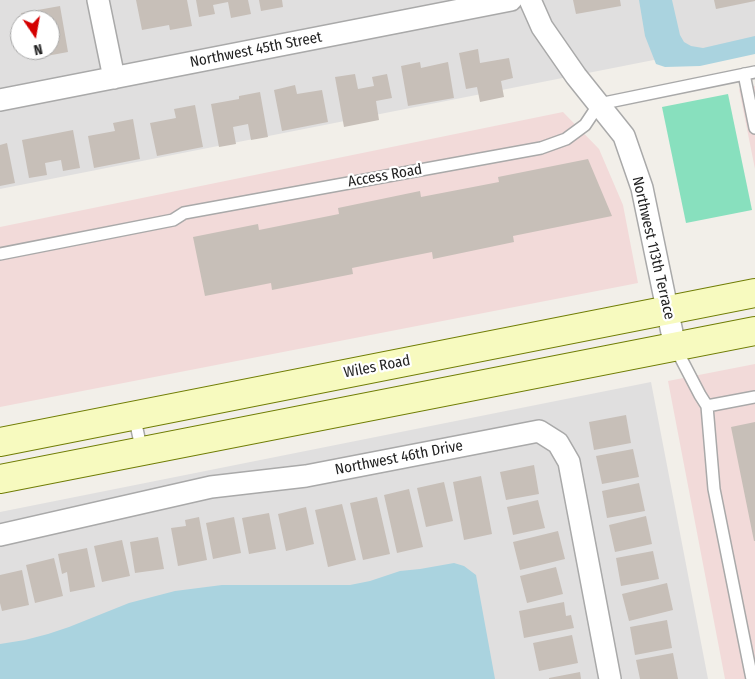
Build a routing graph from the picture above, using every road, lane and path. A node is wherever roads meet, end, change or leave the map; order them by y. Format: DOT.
graph roads {
  1 [pos="98,0"];
  2 [pos="511,0"];
  3 [pos="530,0"];
  4 [pos="750,73"];
  5 [pos="114,78"];
  6 [pos="0,100"];
  7 [pos="598,104"];
  8 [pos="755,128"];
  9 [pos="0,254"];
  10 [pos="755,293"];
  11 [pos="667,311"];
  12 [pos="755,331"];
  13 [pos="675,347"];
  14 [pos="755,397"];
  15 [pos="708,406"];
  16 [pos="134,415"];
  17 [pos="0,442"];
  18 [pos="142,452"];
  19 [pos="0,480"];
  20 [pos="0,534"];
  21 [pos="610,679"];
  22 [pos="752,679"];
  1 -- 5 [label="street"];
  2 -- 5 [label="street, Northwest 45th Street"];
  3 -- 7 [label="street, Northwest 113th Terrace"];
  4 -- 7 [label="lane"];
  4 -- 8 [label="lane"];
  5 -- 6 [label="street, Northwest 45th Street"];
  7 -- 9 [label="lane, Access Road"];
  7 -- 11 [label="street, Northwest 113th Terrace"];
  10 -- 11 [label="main road, Wiles Road"];
  11 -- 13 [label="street, Northwest 113th Terrace"];
  11 -- 16 [label="main road, Wiles Road"];
  12 -- 13 [label="main road"];
  13 -- 15 [label="lane"];
  13 -- 18 [label="main road"];
  14 -- 15 [label="lane"];
  15 -- 22 [label="lane"];
  16 -- 17 [label="main road, Wiles Road"];
  16 -- 18 [label="lane"];
  18 -- 19 [label="main road"];
  20 -- 21 [label="street, Northwest 46th Drive"];
}
